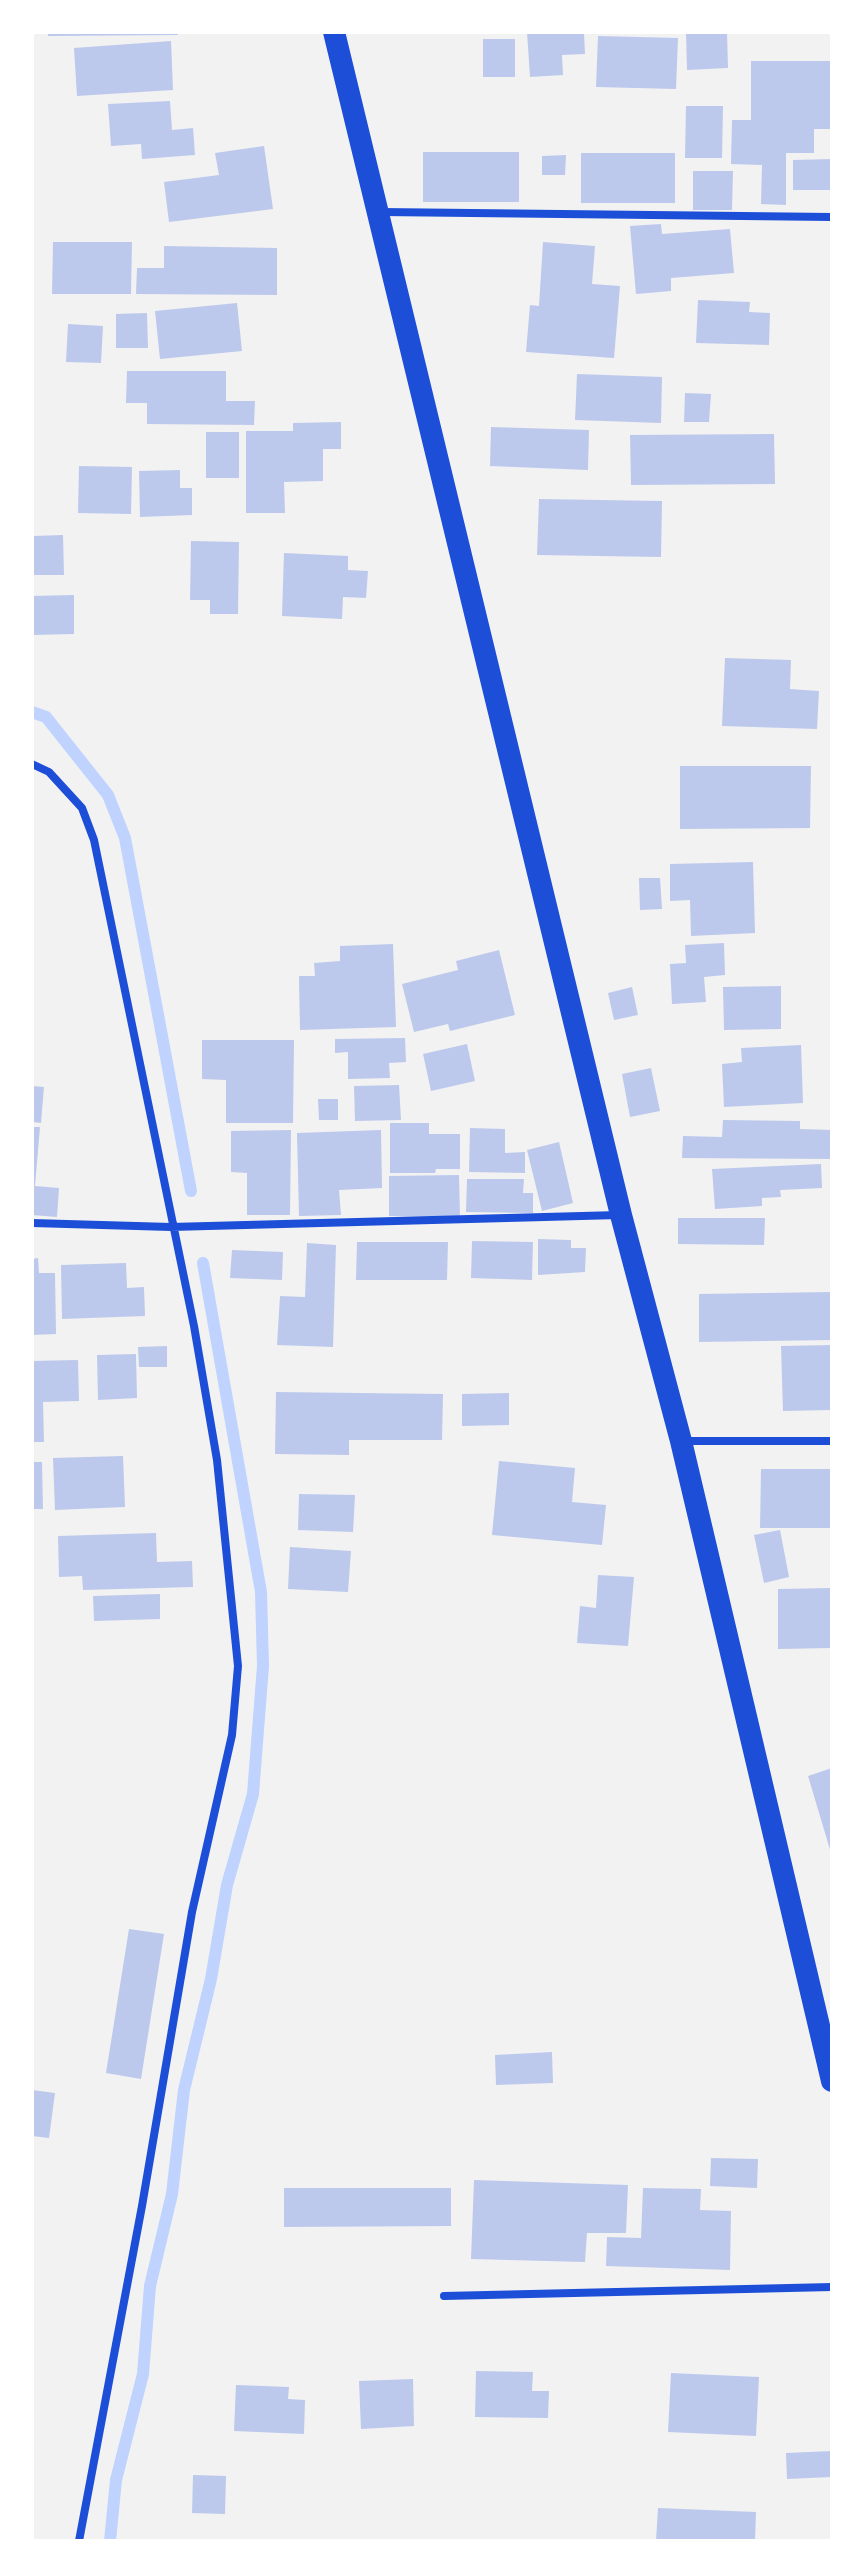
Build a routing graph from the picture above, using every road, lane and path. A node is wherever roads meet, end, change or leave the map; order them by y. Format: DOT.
graph roads {
  1 [pos="334,32"];
  2 [pos="377,212"];
  3 [pos="832,217"];
  4 [pos="32,764"];
  5 [pos="621,1215"];
  6 [pos="32,1223"];
  7 [pos="171,1227"];
  8 [pos="681,1441"];
  9 [pos="832,1441"];
  10 [pos="832,2081"];
  11 [pos="832,2287"];
  12 [pos="444,2296"];
  13 [pos="79,2541"];
  1 -- 2 [label="highway"];
  2 -- 3 [label="street"];
  2 -- 5 [label="highway"];
  4 -- 7 [label="street"];
  5 -- 7 [label="street"];
  5 -- 8 [label="highway"];
  6 -- 7 [label="street"];
  7 -- 13 [label="street"];
  8 -- 9 [label="street"];
  8 -- 10 [label="highway"];
  11 -- 12 [label="street"];
}
